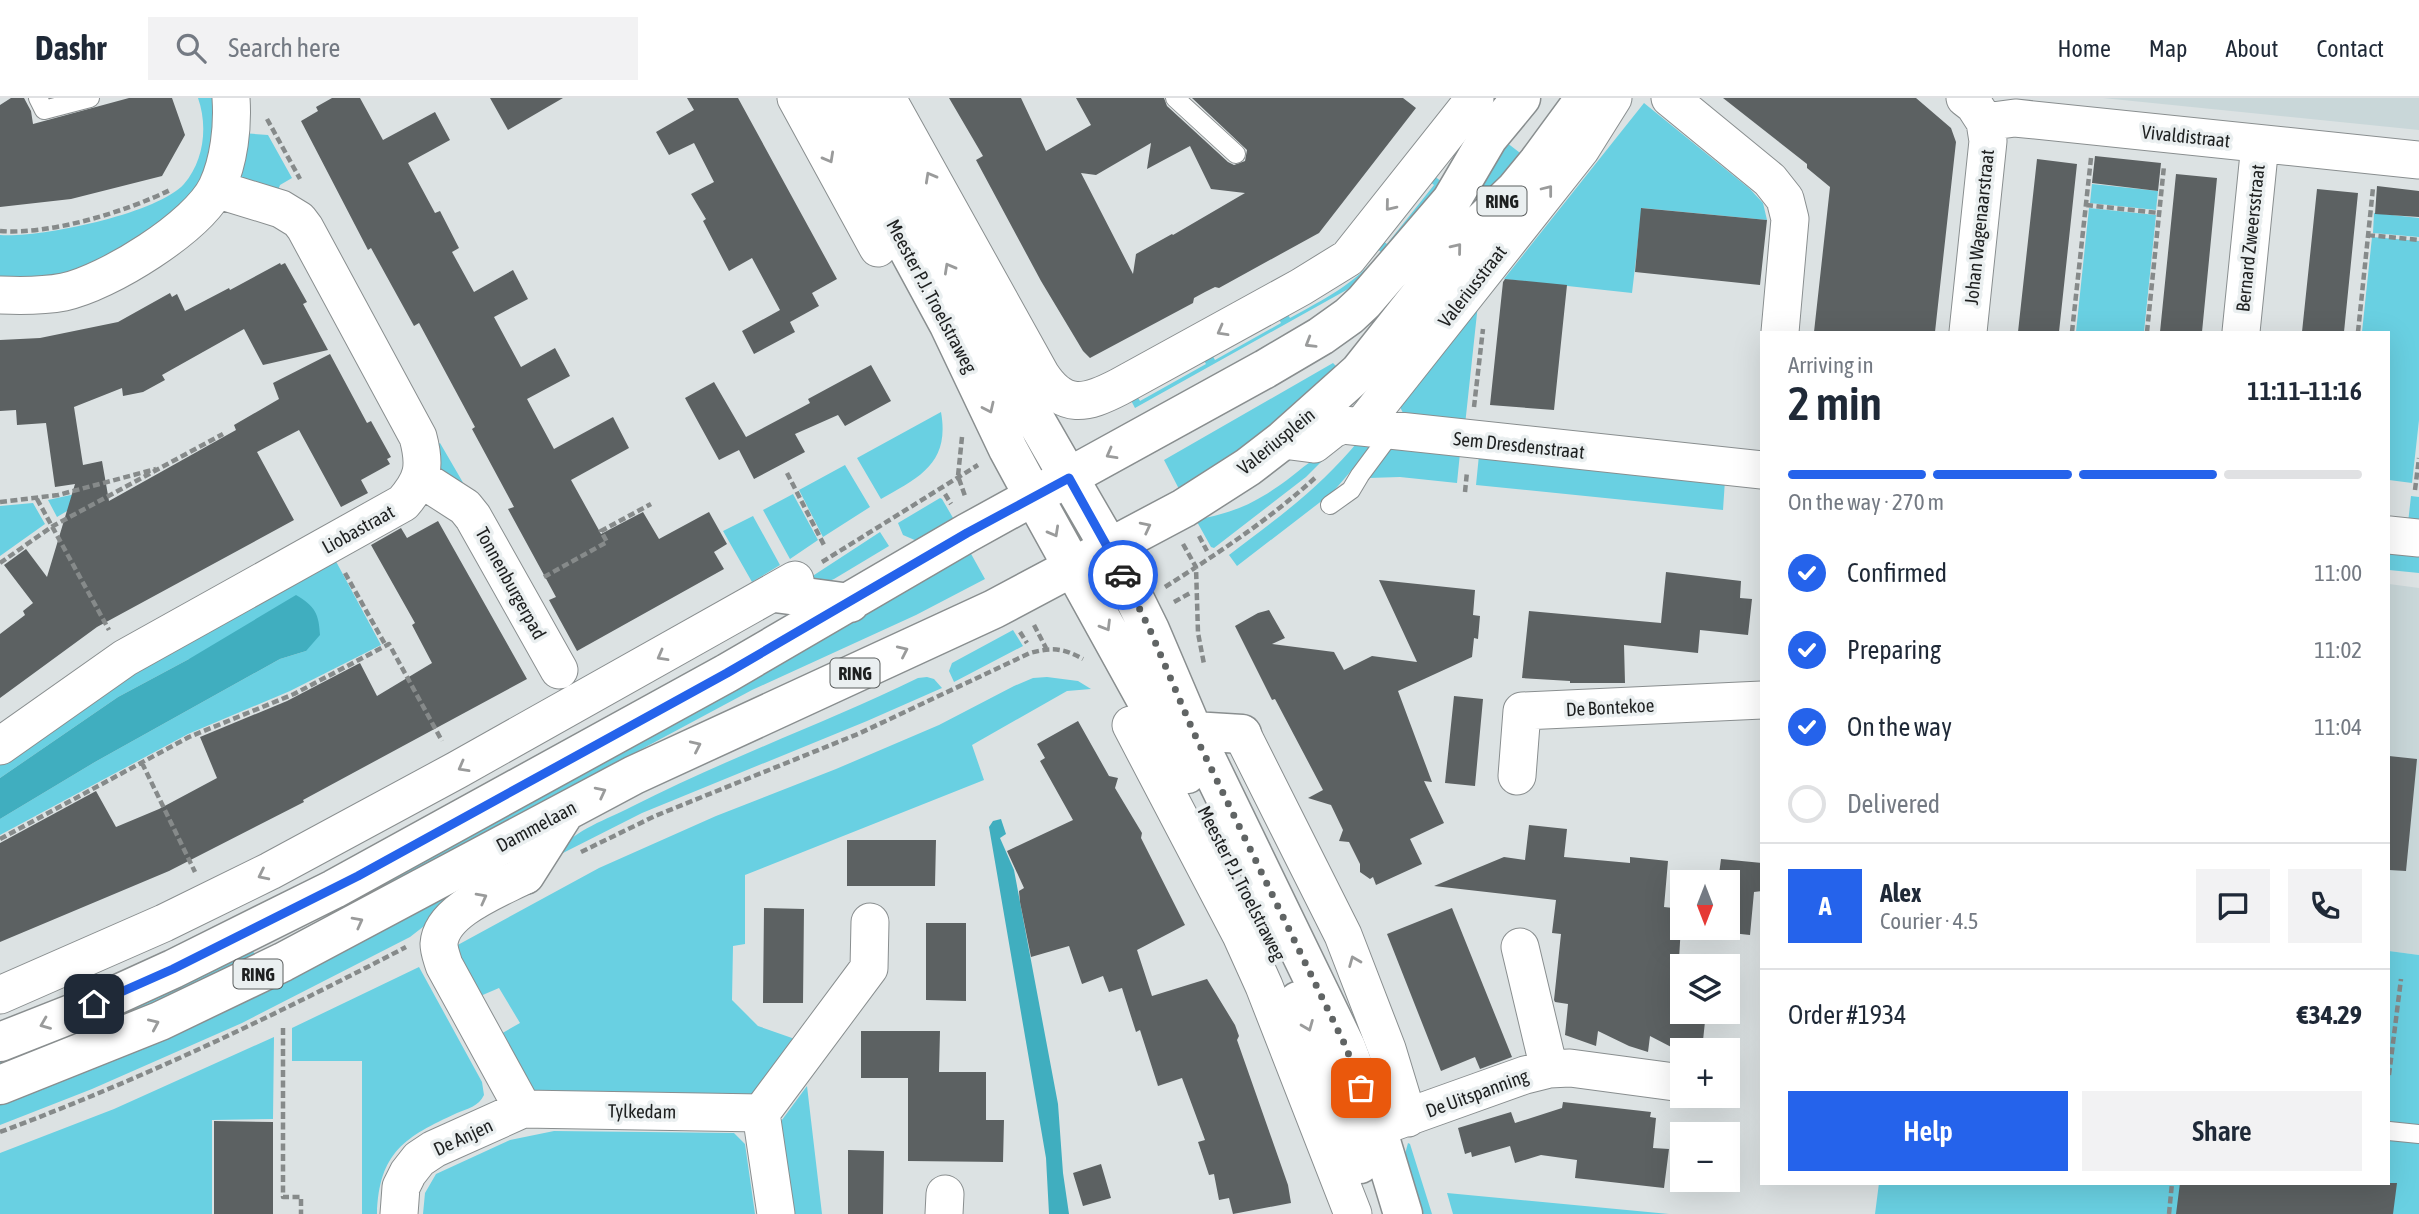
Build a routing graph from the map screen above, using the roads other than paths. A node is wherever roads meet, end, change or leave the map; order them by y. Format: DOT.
graph roads {
  1 [pos="38,98"];
  2 [pos="90,98"];
  3 [pos="796,98"];
  4 [pos="826,98"];
  5 [pos="856,98"];
  6 [pos="887,98"];
  7 [pos="1175,98"];
  8 [pos="1475,98"];
  9 [pos="1521,98"];
  10 [pos="1670,98"];
  11 [pos="231,99"];
  12 [pos="1585,102"];
  13 [pos="1975,110"];
  14 [pos="2260,144"];
  15 [pos="1456,153"];
  16 [pos="1236,154"];
  17 [pos="2419,160"];
  18 [pos="216,189"];
  19 [pos="894,251"];
  20 [pos="0,296"];
  21 [pos="1415,302"];
  22 [pos="985,304"];
  23 [pos="1780,331"];
  24 [pos="1968,331"];
  25 [pos="2241,331"];
  26 [pos="1376,429"];
  27 [pos="1283,440"];
  28 [pos="1760,470"];
  29 [pos="420,478"];
  30 [pos="1069,478"];
  31 [pos="1034,497"];
  32 [pos="1330,505"];
  33 [pos="2390,535"];
  34 [pos="2419,538"];
  35 [pos="1109,547"];
  36 [pos="1073,567"];
  37 [pos="785,587"];
  38 [pos="850,603"];
  39 [pos="559,670"];
  40 [pos="1137,682"];
  41 [pos="1760,700"];
  42 [pos="1131,724"];
  43 [pos="1193,731"];
  44 [pos="1242,734"];
  45 [pos="0,746"];
  46 [pos="1517,776"];
  47 [pos="567,809"];
  48 [pos="525,875"];
  49 [pos="870,922"];
  50 [pos="1520,947"];
  51 [pos="0,995"];
  52 [pos="0,1042"];
  53 [pos="1549,1069"];
  54 [pos="1670,1081"];
  55 [pos="0,1086"];
  56 [pos="523,1109"];
  57 [pos="761,1113"];
  58 [pos="2390,1131"];
  59 [pos="1366,1132"];
  60 [pos="2419,1134"];
  61 [pos="399,1214"];
  62 [pos="776,1214"];
  63 [pos="1353,1214"];
  64 [pos="1377,1214"];
  65 [pos="1403,1214"];
  1 -- 2 [label="lane"];
  3 -- 19 [label="street, Meester P.J. Troelstraweg, one-way"];
  4 -- 19 [label="main road, Meester P.J. Troelstraweg"];
  22 -- 5 [label="main road, Meester P.J. Troelstraweg, one-way"];
  22 -- 6 [label="street, Meester P.J. Troelstraweg, one-way"];
  7 -- 16 [label="lane"];
  8 -- 15 [label="street"];
  9 -- 15 [label="main road, RING"];
  10 -- 23 [label="street"];
  11 -- 18 [label="street"];
  21 -- 12 [label="main road, Valeriusstraat / RING, one-way"];
  26 -- 12 [label="street, Valeriusstraat, one-way"];
  13 -- 14 [label="street, Vivaldistraat"];
  13 -- 24 [label="street, Johan Wagenaarstraat"];
  14 -- 17 [label="street, Vivaldistraat"];
  14 -- 25 [label="street, Bernard Zweersstraat"];
  15 -- 22 [label="street, Meester P.J. Troelstraweg, one-way"];
  15 -- 30 [label="main road, RING, one-way"];
  18 -- 20 [label="street"];
  18 -- 29 [label="street"];
  19 -- 31 [label="main road, Meester P.J. Troelstraweg, one-way"];
  21 -- 27 [label="main road, Valeriusplein / RING"];
  22 -- 30 [label="main road, Meester P.J. Troelstraweg"];
  26 -- 27 [label="street, Sem Dresdenstraat"];
  26 -- 28 [label="street, Sem Dresdenstraat"];
  26 -- 32 [label="lane"];
  35 -- 27 [label="main road, Valeriusplein / RING, one-way"];
  29 -- 39 [label="street, Tonnenburgerpad"];
  29 -- 45 [label="street, Liobastraat"];
  30 -- 31 [label="main road, RING"];
  30 -- 35 [label="main road"];
  31 -- 36 [label="main road, one-way"];
  31 -- 38 [label="main road, RING"];
  33 -- 34 [label="street"];
  35 -- 36 [label="main road, Valeriusplein / RING"];
  35 -- 43 [label="main road, Meester P.J. Troelstraweg"];
  36 -- 40 [label="main road, Meester P.J. Troelstraweg, one-way"];
  47 -- 36 [label="main road, Dammelaan / RING, one-way"];
  37 -- 38 [label="main road"];
  37 -- 51 [label="street, one-way"];
  38 -- 52 [label="main road, RING, one-way"];
  40 -- 42 [label="main road"];
  40 -- 59 [label="main road, Meester P.J. Troelstraweg, one-way"];
  41 -- 46 [label="street, De Bontekoe"];
  42 -- 59 [label="street, Meester P.J. Troelstraweg"];
  43 -- 44 [label="main road"];
  43 -- 59 [label="main road, Meester P.J. Troelstraweg"];
  59 -- 44 [label="street, Meester P.J. Troelstraweg, one-way"];
  47 -- 48 [label="main road"];
  55 -- 47 [label="main road, Dammelaan / RING, one-way"];
  56 -- 48 [label="street, Dammelaan, one-way"];
  49 -- 57 [label="street"];
  50 -- 53 [label="street, De Uitspanning"];
  53 -- 54 [label="street, De Uitspanning"];
  53 -- 59 [label="street, De Uitspanning"];
  56 -- 57 [label="street, Tylkedam"];
  56 -- 61 [label="street, De Anjen"];
  57 -- 62 [label="street"];
  58 -- 60 [label="lane"];
  59 -- 63 [label="street, Meester P.J. Troelstraweg"];
  59 -- 64 [label="main road, Meester P.J. Troelstraweg"];
  59 -- 65 [label="main road, Meester P.J. Troelstraweg"];
}
